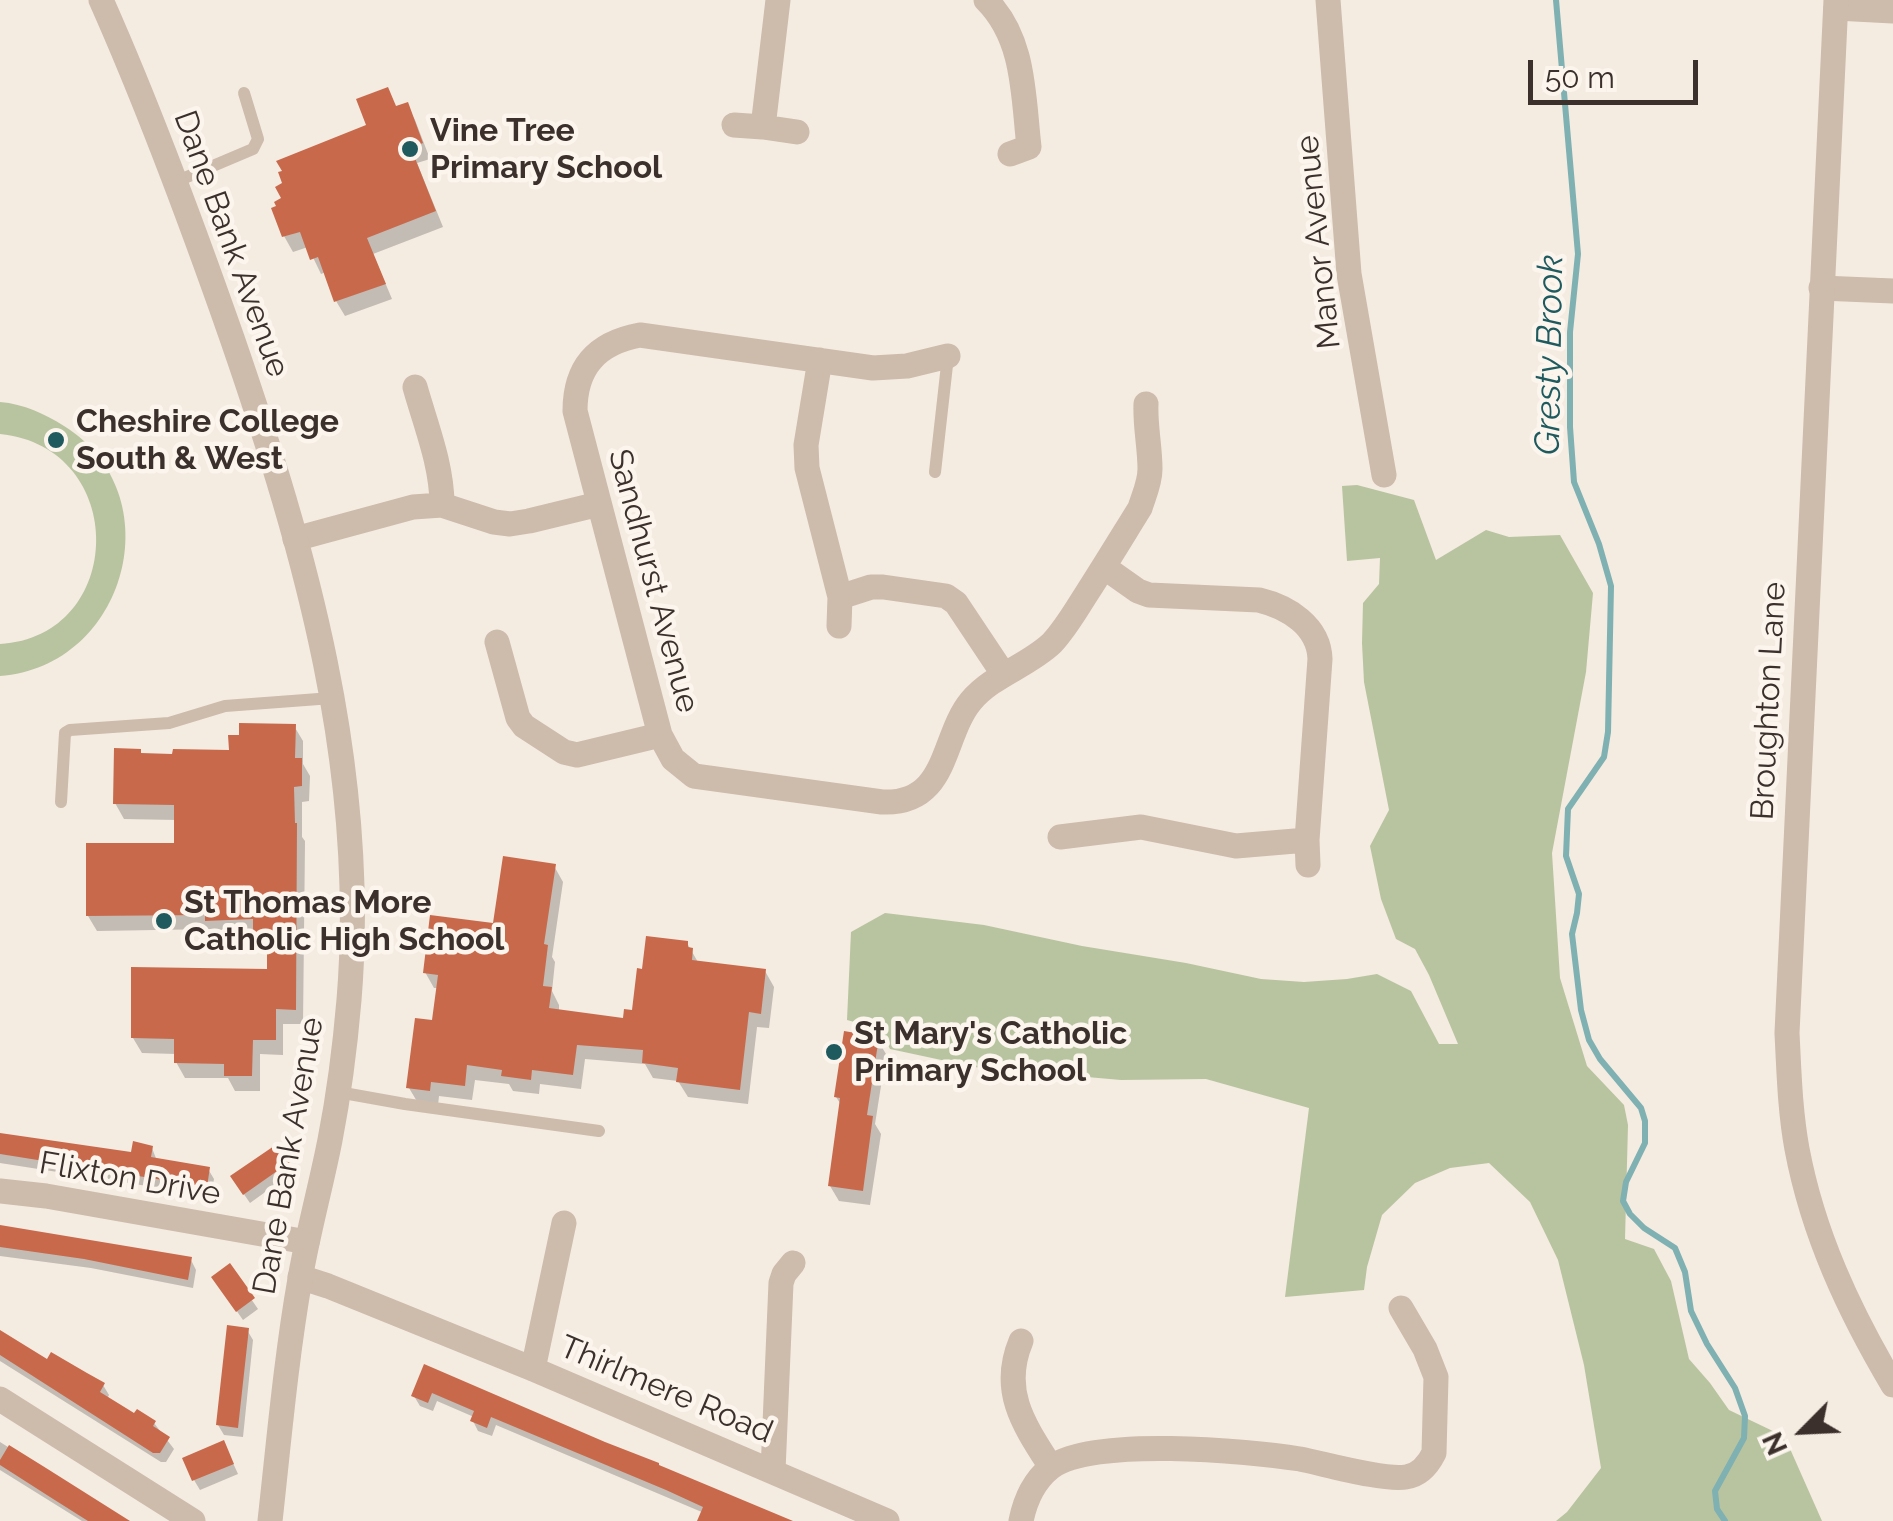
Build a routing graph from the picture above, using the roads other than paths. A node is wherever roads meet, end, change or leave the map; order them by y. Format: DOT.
graph roads {
  1 [pos="101,0"];
  2 [pos="778,0"];
  3 [pos="986,0"];
  4 [pos="1328,0"];
  5 [pos="1836,4"];
  6 [pos="1893,10"];
  7 [pos="244,93"];
  8 [pos="734,125"];
  9 [pos="763,127"];
  10 [pos="797,132"];
  11 [pos="1029,150"];
  12 [pos="175,182"];
  13 [pos="1821,288"];
  14 [pos="1893,291"];
  15 [pos="948,356"];
  16 [pos="820,360"];
  17 [pos="415,386"];
  18 [pos="1146,404"];
  19 [pos="936,472"];
  20 [pos="1384,475"];
  21 [pos="598,504"];
  22 [pos="442,505"];
  23 [pos="296,539"];
  24 [pos="1104,566"];
  25 [pos="840,597"];
  26 [pos="838,626"];
  27 [pos="497,642"];
  28 [pos="1004,675"];
  29 [pos="334,698"];
  30 [pos="660,735"];
  31 [pos="61,802"];
  32 [pos="1060,837"];
  33 [pos="338,1092"];
  34 [pos="599,1131"];
  35 [pos="0,1190"];
  36 [pos="564,1223"];
  37 [pos="307,1242"];
  38 [pos="793,1263"];
  39 [pos="300,1277"];
  40 [pos="1401,1308"];
  41 [pos="1022,1341"];
  42 [pos="534,1369"];
  43 [pos="1893,1385"];
  44 [pos="0,1399"];
  45 [pos="1051,1467"];
  46 [pos="773,1471"];
  47 [pos="194,1521"];
  48 [pos="270,1521"];
  49 [pos="887,1521"];
  50 [pos="1021,1521"];
  1 -- 12 [label="street, Dane Bank Avenue"];
  2 -- 9 [label="street"];
  3 -- 11 [label="street"];
  4 -- 20 [label="street, Manor Avenue"];
  5 -- 6 [label="street"];
  5 -- 13 [label="street, Broughton Lane"];
  7 -- 12 [label="lane"];
  8 -- 9 [label="street"];
  9 -- 10 [label="street"];
  12 -- 23 [label="street, Dane Bank Avenue"];
  13 -- 14 [label="street"];
  13 -- 43 [label="street, Broughton Lane"];
  15 -- 16 [label="street, Sandhurst Avenue"];
  15 -- 19 [label="lane"];
  16 -- 21 [label="street, Sandhurst Avenue"];
  16 -- 25 [label="street"];
  17 -- 22 [label="street"];
  18 -- 24 [label="street, Sandhurst Avenue"];
  21 -- 22 [label="street"];
  21 -- 30 [label="street, Sandhurst Avenue"];
  22 -- 23 [label="street"];
  23 -- 29 [label="street, Dane Bank Avenue"];
  24 -- 28 [label="street, Sandhurst Avenue"];
  24 -- 32 [label="street"];
  25 -- 26 [label="street"];
  25 -- 28 [label="street"];
  27 -- 30 [label="street"];
  28 -- 30 [label="street, Sandhurst Avenue"];
  29 -- 31 [label="lane"];
  29 -- 33 [label="street, Dane Bank Avenue"];
  33 -- 34 [label="lane"];
  33 -- 37 [label="street, Dane Bank Avenue"];
  35 -- 37 [label="street, Flixton Drive"];
  36 -- 42 [label="street, Thirlmere Road"];
  37 -- 39 [label="street, Dane Bank Avenue"];
  38 -- 46 [label="street, Thirlmere Road"];
  39 -- 42 [label="street, Thirlmere Road"];
  39 -- 48 [label="street, Dane Bank Avenue"];
  40 -- 45 [label="street"];
  41 -- 45 [label="street"];
  42 -- 46 [label="street, Thirlmere Road"];
  44 -- 47 [label="street"];
  45 -- 50 [label="street"];
  46 -- 49 [label="street, Thirlmere Road"];
}
